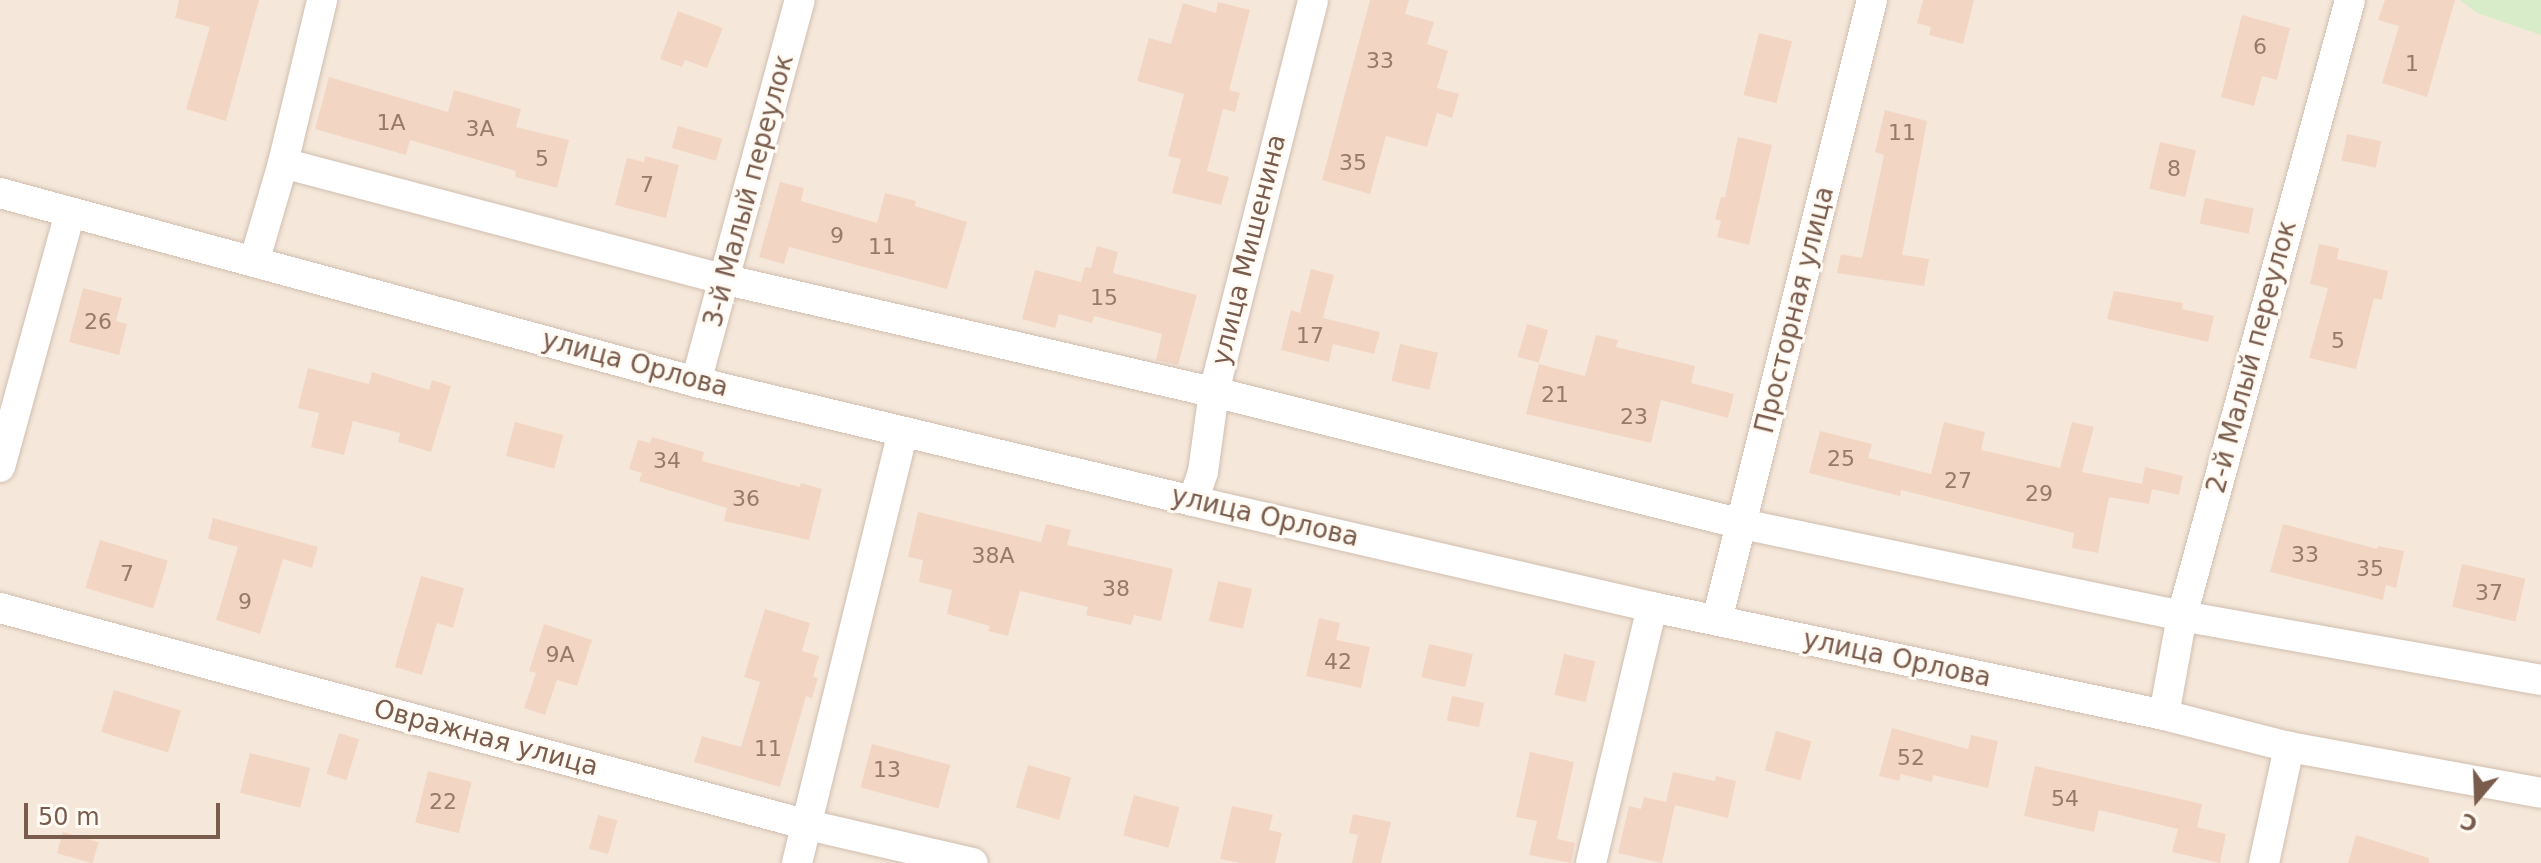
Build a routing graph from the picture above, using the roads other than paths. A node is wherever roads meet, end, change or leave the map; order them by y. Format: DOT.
graph roads {
  1 [pos="322,0"];
  2 [pos="800,0"];
  3 [pos="1313,0"];
  4 [pos="1872,0"];
  5 [pos="2350,0"];
  6 [pos="283,163"];
  7 [pos="0,193"];
  8 [pos="70,212"];
  9 [pos="255,259"];
  10 [pos="727,280"];
  11 [pos="696,382"];
  12 [pos="1214,392"];
  13 [pos="903,432"];
  14 [pos="0,467"];
  15 [pos="1193,501"];
  16 [pos="1742,524"];
  17 [pos="1652,607"];
  18 [pos="0,608"];
  19 [pos="2182,616"];
  20 [pos="1717,620"];
  21 [pos="2541,680"];
  22 [pos="2164,715"];
  23 [pos="2289,747"];
  24 [pos="2541,793"];
  25 [pos="808,825"];
  26 [pos="797,863"];
  27 [pos="973,863"];
  28 [pos="1591,863"];
  29 [pos="2264,863"];
  1 -- 6 [label="street"];
  2 -- 10 [label="street, 3-й Малый переулок"];
  3 -- 12 [label="street, улица Мишенина"];
  4 -- 16 [label="street, Просторная улица"];
  5 -- 19 [label="street, 2-й Малый переулок"];
  6 -- 9 [label="street"];
  6 -- 10 [label="street"];
  7 -- 8 [label="street, улица Орлова"];
  8 -- 9 [label="street, улица Орлова"];
  8 -- 14 [label="street"];
  9 -- 11 [label="street, улица Орлова"];
  10 -- 11 [label="street, 3-й Малый переулок"];
  10 -- 12 [label="street"];
  11 -- 13 [label="street, улица Орлова"];
  12 -- 15 [label="street, улица Мишенина"];
  12 -- 16 [label="street"];
  13 -- 15 [label="street, улица Орлова"];
  13 -- 25 [label="street"];
  15 -- 17 [label="street, улица Орлова"];
  16 -- 19 [label="street"];
  16 -- 20 [label="street, Просторная улица"];
  17 -- 20 [label="street, улица Орлова"];
  17 -- 28 [label="street"];
  18 -- 25 [label="street, Овражная улица"];
  19 -- 21 [label="street"];
  19 -- 22 [label="street, 2-й Малый переулок"];
  20 -- 22 [label="street, улица Орлова"];
  22 -- 23 [label="street, улица Орлова"];
  23 -- 24 [label="street, улица Орлова"];
  23 -- 29 [label="street"];
  25 -- 26 [label="street"];
  25 -- 27 [label="street, Овражная улица"];
}
